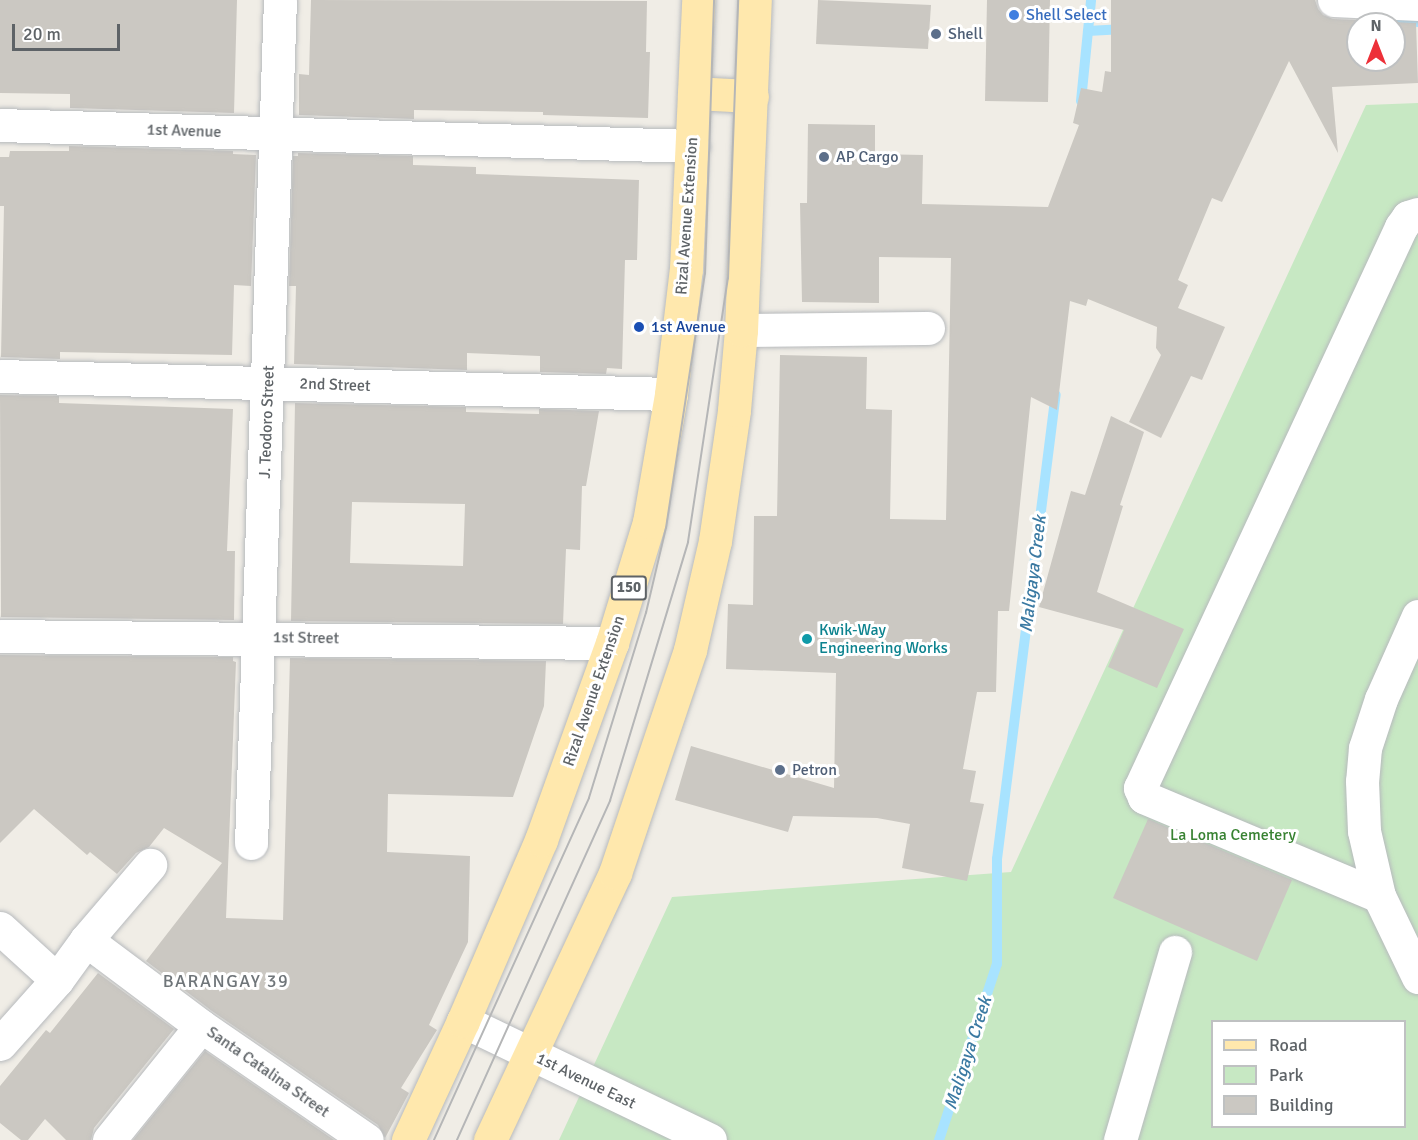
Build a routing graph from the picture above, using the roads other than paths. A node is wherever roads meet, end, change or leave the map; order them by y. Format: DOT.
graph roads {
  1 [pos="280,0"];
  2 [pos="698,0"];
  3 [pos="755,0"];
  4 [pos="1334,0"];
  5 [pos="1418,4"];
  6 [pos="694,93"];
  7 [pos="752,96"];
  8 [pos="0,124"];
  9 [pos="276,135"];
  10 [pos="693,147"];
  11 [pos="1418,214"];
  12 [pos="928,328"];
  13 [pos="741,330"];
  14 [pos="0,376"];
  15 [pos="268,383"];
  16 [pos="670,394"];
  17 [pos="1418,616"];
  18 [pos="0,636"];
  19 [pos="260,638"];
  20 [pos="612,643"];
  21 [pos="251,843"];
  22 [pos="150,865"];
  23 [pos="1379,896"];
  24 [pos="0,928"];
  25 [pos="86,940"];
  26 [pos="1175,952"];
  27 [pos="1418,977"];
  28 [pos="57,980"];
  29 [pos="463,1021"];
  30 [pos="201,1026"];
  31 [pos="0,1044"];
  32 [pos="532,1055"];
  33 [pos="109,1140"];
  34 [pos="367,1140"];
  35 [pos="408,1140"];
  36 [pos="490,1140"];
  37 [pos="710,1140"];
  38 [pos="1119,1140"];
  1 -- 9 [label="street, J. Teodoro Street"];
  2 -- 6 [label="main road, Rizal Avenue Extension / 150"];
  3 -- 7 [label="main road"];
  4 -- 5 [label="street"];
  6 -- 7 [label="main road"];
  6 -- 10 [label="main road, Rizal Avenue Extension / 150"];
  7 -- 13 [label="main road"];
  8 -- 9 [label="street, 1st Avenue"];
  9 -- 10 [label="street, 1st Avenue"];
  9 -- 15 [label="street, J. Teodoro Street"];
  10 -- 16 [label="main road, Rizal Avenue Extension / 150"];
  11 -- 23 [label="street"];
  12 -- 13 [label="street"];
  13 -- 32 [label="main road"];
  14 -- 15 [label="street, 2nd Street"];
  15 -- 16 [label="street, 2nd Street"];
  15 -- 19 [label="street, J. Teodoro Street"];
  16 -- 20 [label="main road, Rizal Avenue Extension / 150"];
  17 -- 23 [label="street"];
  18 -- 19 [label="street, 1st Street"];
  19 -- 20 [label="street, 1st Street"];
  19 -- 21 [label="street, J. Teodoro Street"];
  20 -- 29 [label="main road, Rizal Avenue Extension / 150"];
  22 -- 25 [label="street"];
  23 -- 27 [label="street"];
  24 -- 28 [label="street"];
  25 -- 28 [label="street"];
  25 -- 30 [label="street"];
  26 -- 38 [label="street"];
  28 -- 31 [label="street"];
  29 -- 32 [label="street, 1st Avenue East"];
  29 -- 35 [label="main road, Rizal Avenue Extension / 150"];
  30 -- 33 [label="street, Santa Catalina Street"];
  30 -- 34 [label="street, Santa Catalina Street"];
  32 -- 36 [label="main road"];
  32 -- 37 [label="street, 1st Avenue East"];
}
